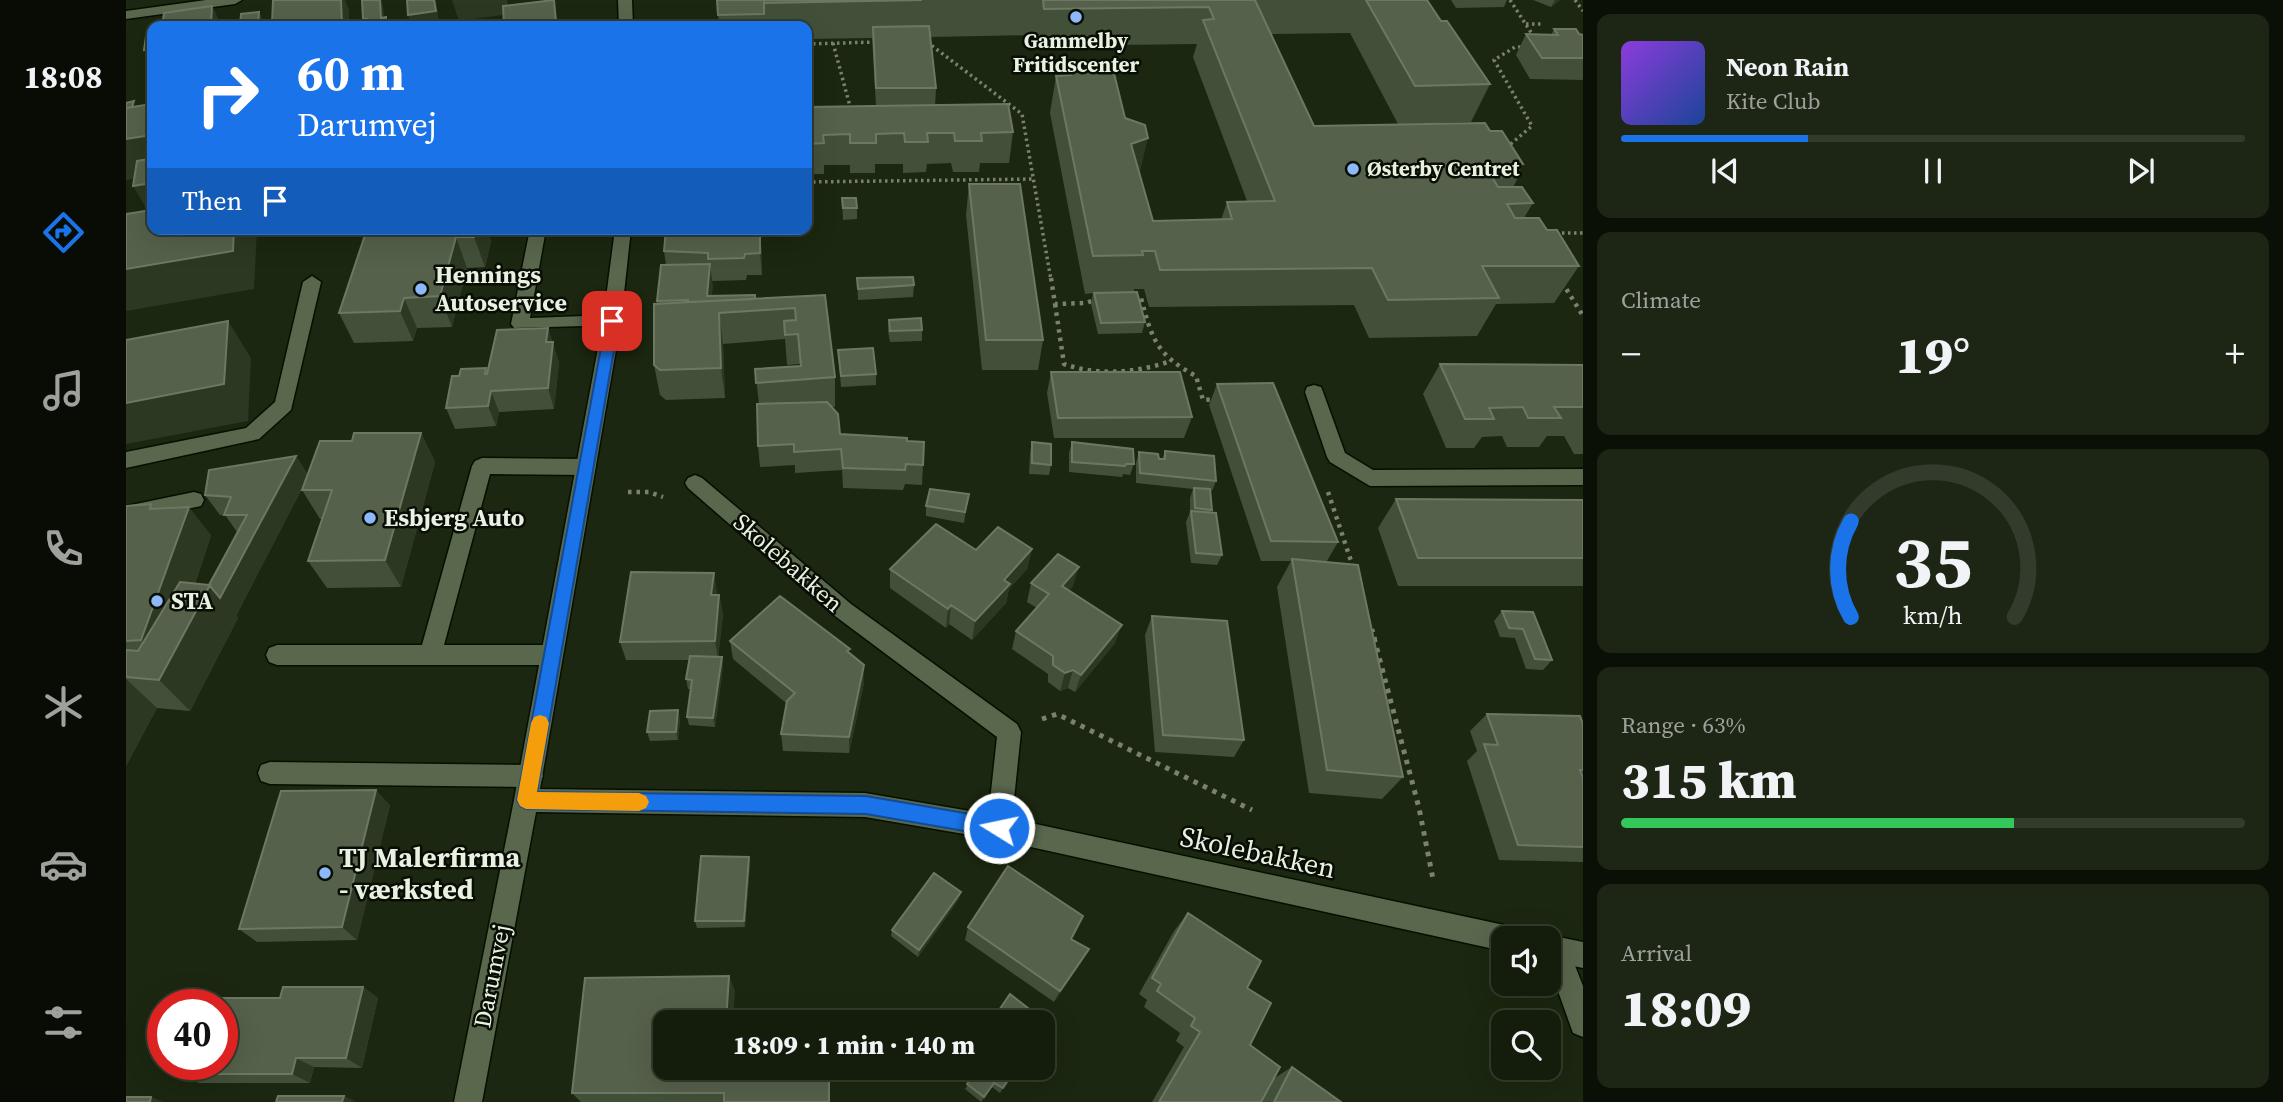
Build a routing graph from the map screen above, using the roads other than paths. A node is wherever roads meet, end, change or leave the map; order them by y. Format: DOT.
graph roads {
  1 [pos="235,0"];
  2 [pos="625,0"];
  3 [pos="126,15"];
  4 [pos="626,21"];
  5 [pos="537,235"];
  6 [pos="622,235"];
  7 [pos="312,282"];
  8 [pos="612,321"];
  9 [pos="1314,392"];
  10 [pos="126,460"];
  11 [pos="586,467"];
  12 [pos="1583,477"];
  13 [pos="695,483"];
  14 [pos="194,500"];
  15 [pos="126,514"];
  16 [pos="430,654"];
  17 [pos="277,655"];
  18 [pos="552,655"];
  19 [pos="270,773"];
  20 [pos="528,788"];
  21 [pos="999,828"];
  22 [pos="1491,935"];
  23 [pos="1561,951"];
  24 [pos="1583,955"];
  25 [pos="1561,969"];
  26 [pos="1583,1023"];
  27 [pos="468,1102"];
  1 -- 3 [label="street"];
  2 -- 4 [label="street"];
  5 -- 8 [label="street"];
  6 -- 8 [label="street, Darumvej"];
  7 -- 10 [label="street"];
  8 -- 11 [label="street, Darumvej"];
  9 -- 12 [label="street"];
  11 -- 16 [label="street"];
  11 -- 18 [label="street, Darumvej"];
  13 -- 21 [label="street, Skolebakken"];
  14 -- 15 [label="street"];
  16 -- 17 [label="street"];
  16 -- 18 [label="street"];
  18 -- 20 [label="street, Darumvej"];
  19 -- 20 [label="street, Skolebakken"];
  20 -- 21 [label="street, Skolebakken"];
  20 -- 27 [label="street, Darumvej"];
  21 -- 22 [label="street, Skolebakken"];
  23 -- 24 [label="street"];
  25 -- 26 [label="street"];
}
